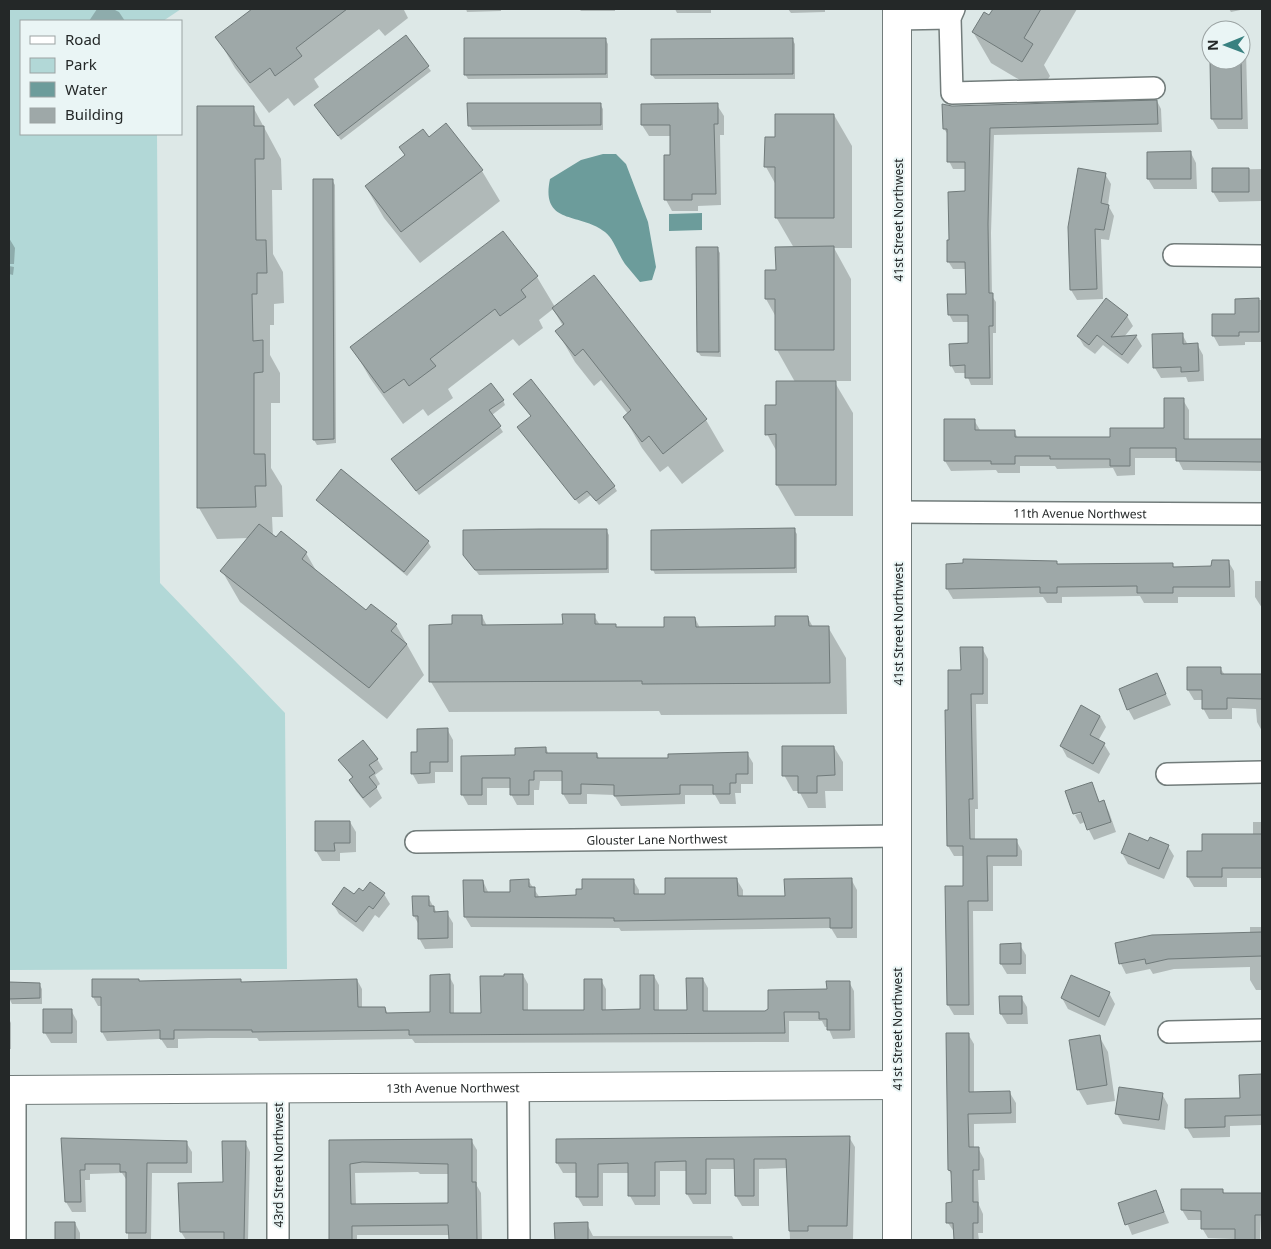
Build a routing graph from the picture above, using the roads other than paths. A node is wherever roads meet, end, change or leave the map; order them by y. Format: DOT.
graph roads {
  1 [pos="952,13"];
  2 [pos="897,14"];
  3 [pos="1154,88"];
  4 [pos="1174,255"];
  5 [pos="1262,256"];
  6 [pos="898,512"];
  7 [pos="1262,514"];
  8 [pos="1262,772"];
  9 [pos="1167,774"];
  10 [pos="897,836"];
  11 [pos="416,842"];
  12 [pos="1262,1030"];
  13 [pos="1169,1032"];
  14 [pos="897,1085"];
  15 [pos="518,1089"];
  16 [pos="12,1090"];
  17 [pos="278,1090"];
  18 [pos="15,1240"];
  19 [pos="278,1240"];
  20 [pos="519,1240"];
  21 [pos="897,1240"];
  1 -- 2 [label="street"];
  1 -- 3 [label="street"];
  2 -- 6 [label="main road, 41st Street Northwest"];
  4 -- 5 [label="street"];
  6 -- 7 [label="street, 11th Avenue Northwest"];
  6 -- 10 [label="main road, 41st Street Northwest"];
  8 -- 9 [label="street"];
  10 -- 11 [label="street, Glouster Lane Northwest"];
  10 -- 14 [label="main road, 41st Street Northwest"];
  12 -- 13 [label="street"];
  14 -- 15 [label="main road, 13th Avenue Northwest"];
  14 -- 21 [label="main road, 41st Street Northwest"];
  15 -- 17 [label="main road, 13th Avenue Northwest"];
  15 -- 20 [label="street"];
  16 -- 17 [label="main road, 13th Avenue Northwest"];
  16 -- 18 [label="street"];
  17 -- 19 [label="street, 43rd Street Northwest"];
}
